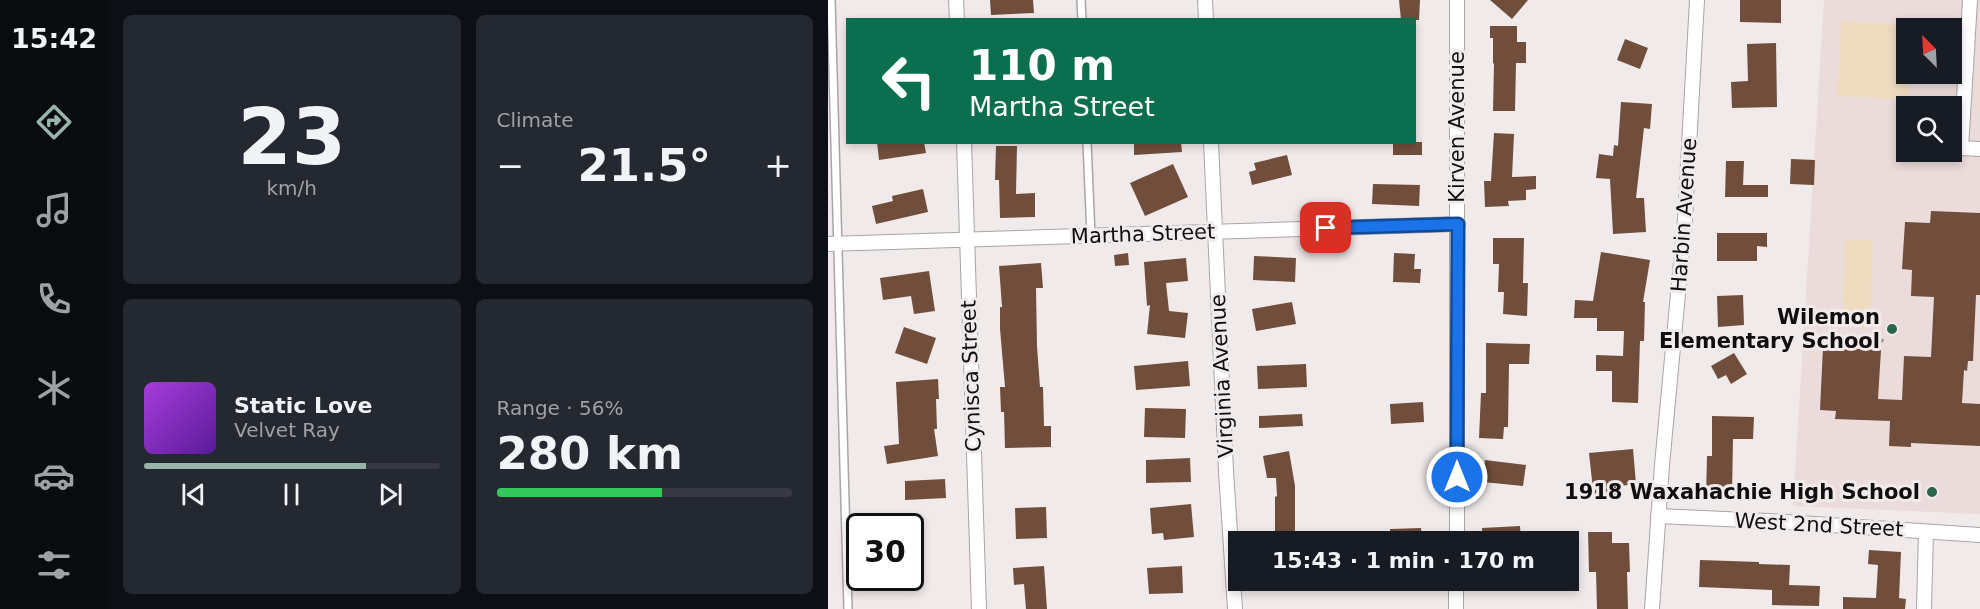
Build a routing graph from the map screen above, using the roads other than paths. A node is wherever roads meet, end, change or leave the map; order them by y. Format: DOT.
graph roads {
  1 [pos="831,0"];
  2 [pos="956,0"];
  3 [pos="1082,0"];
  4 [pos="1205,0"];
  5 [pos="1457,0"];
  6 [pos="1697,0"];
  7 [pos="1970,0"];
  8 [pos="957,18"];
  9 [pos="1082,18"];
  10 [pos="1206,18"];
  11 [pos="964,144"];
  12 [pos="1087,144"];
  13 [pos="1211,144"];
  14 [pos="1980,149"];
  15 [pos="1458,224"];
  16 [pos="1215,231"];
  17 [pos="1091,236"];
  18 [pos="967,239"];
  19 [pos="834,244"];
  20 [pos="1658,516"];
  21 [pos="1457,531"];
  22 [pos="1926,532"];
  23 [pos="1980,535"];
  24 [pos="1456,591"];
  25 [pos="849,609"];
  26 [pos="979,609"];
  27 [pos="1235,609"];
  28 [pos="1456,609"];
  29 [pos="1652,609"];
  30 [pos="1924,609"];
  1 -- 19 [label="lane"];
  2 -- 8 [label="street"];
  3 -- 9 [label="lane"];
  4 -- 10 [label="street"];
  5 -- 15 [label="street, Kirven Avenue"];
  6 -- 20 [label="street, Harbin Avenue"];
  7 -- 14 [label="street"];
  11 -- 18 [label="street, Cynisca Street"];
  12 -- 17 [label="lane"];
  13 -- 16 [label="street, Virginia Avenue"];
  15 -- 16 [label="street, Martha Street"];
  15 -- 21 [label="street, Kirven Avenue"];
  16 -- 17 [label="street, Martha Street"];
  16 -- 27 [label="street, Virginia Avenue"];
  17 -- 18 [label="street, Martha Street"];
  18 -- 19 [label="street, Martha Street"];
  18 -- 26 [label="street, Cynisca Street"];
  19 -- 25 [label="lane"];
  20 -- 22 [label="street, West 2nd Street"];
  20 -- 29 [label="street, Harbin Avenue"];
  22 -- 23 [label="street, West 2nd Street"];
  22 -- 30 [label="street"];
  24 -- 28 [label="street"];
}
